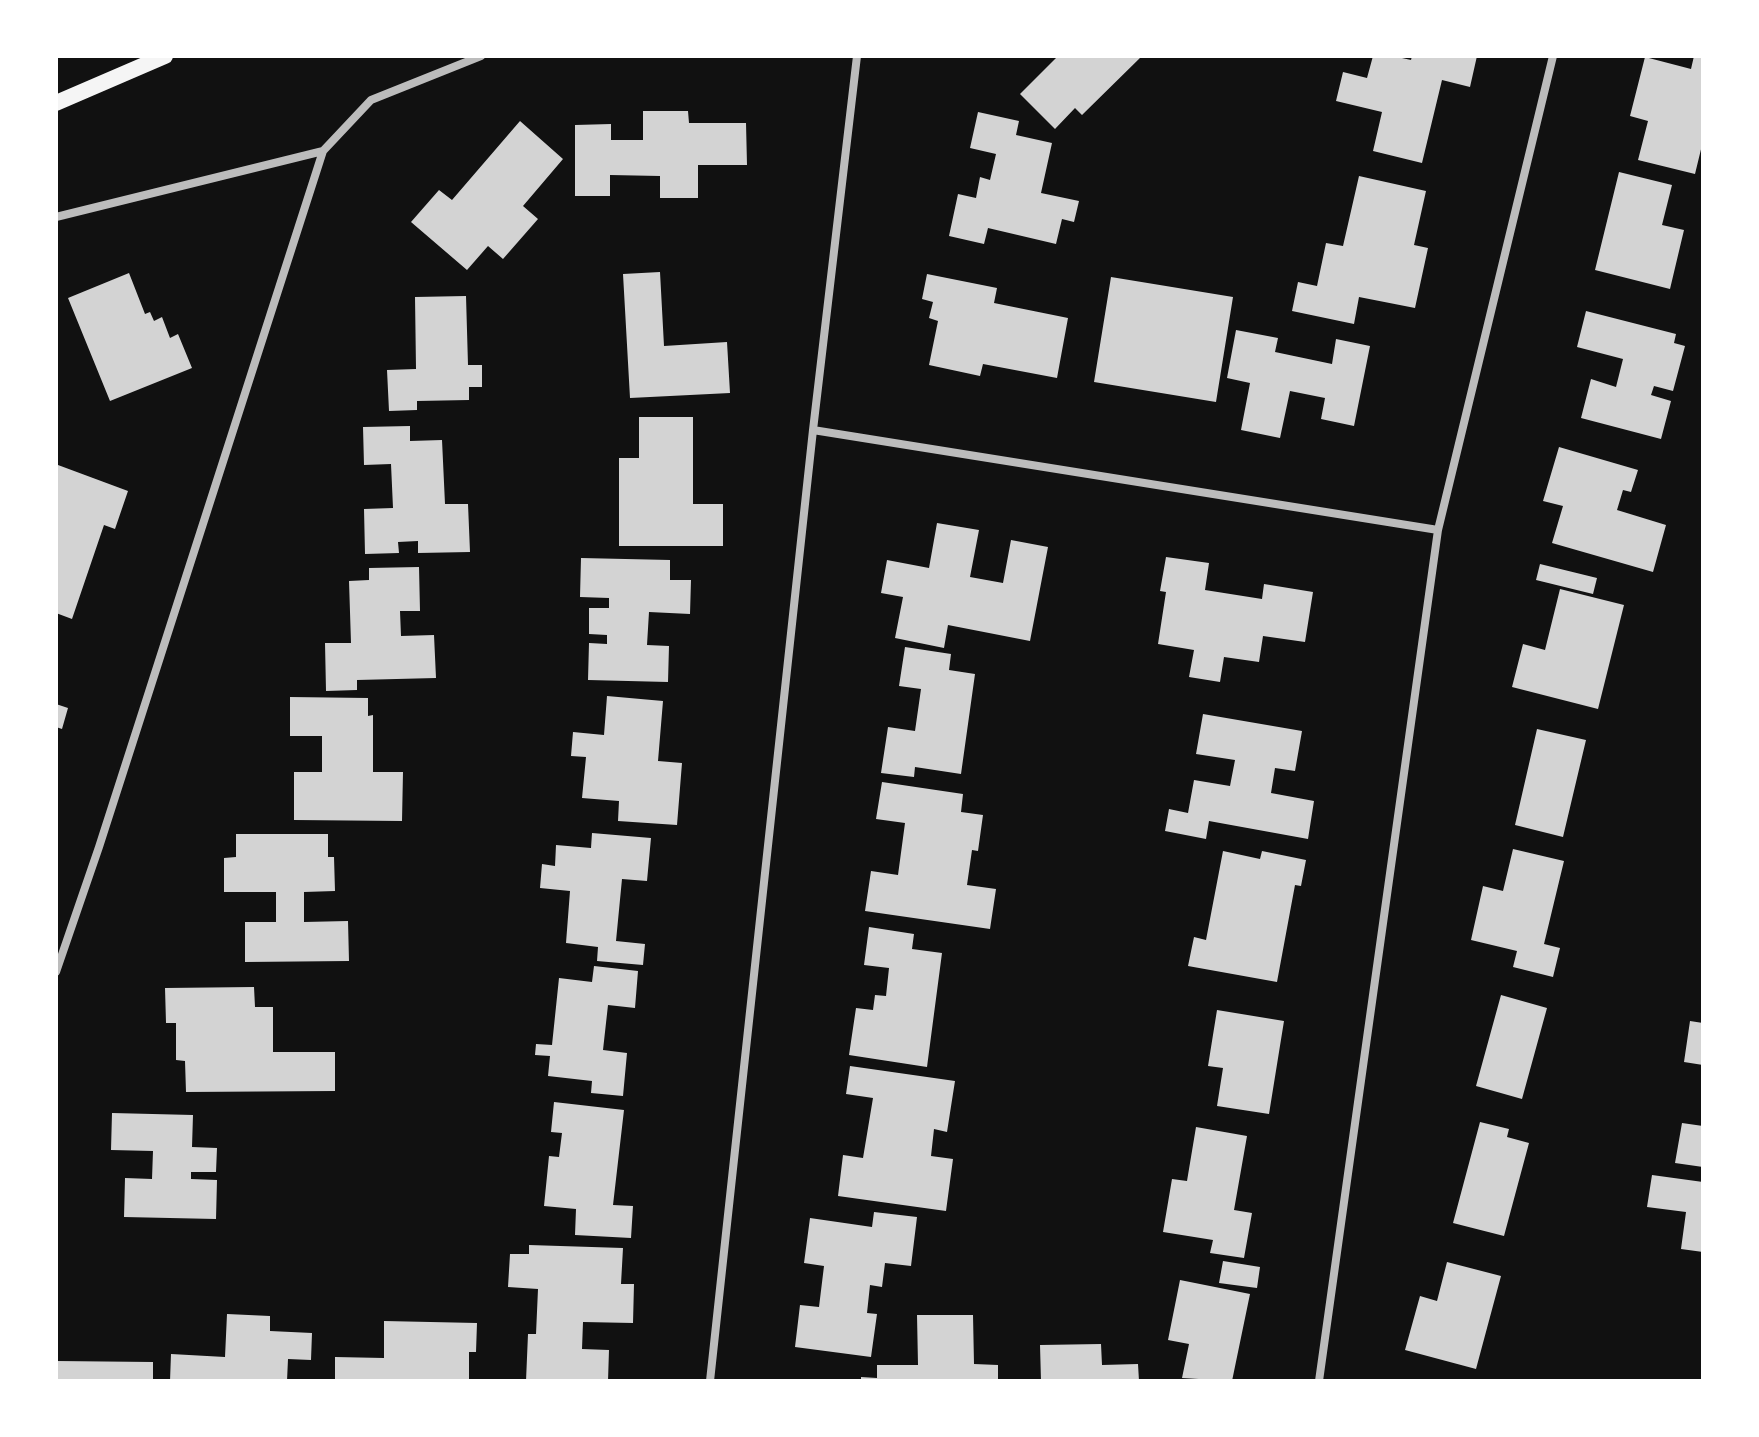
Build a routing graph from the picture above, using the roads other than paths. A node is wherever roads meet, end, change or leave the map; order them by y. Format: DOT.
graph roads {
  1 [pos="165,56"];
  2 [pos="481,56"];
  3 [pos="857,56"];
  4 [pos="1553,56"];
  5 [pos="56,103"];
  6 [pos="323,151"];
  7 [pos="56,217"];
  8 [pos="813,430"];
  9 [pos="1438,530"];
  10 [pos="56,972"];
  11 [pos="710,1381"];
  12 [pos="1319,1381"];
  1 -- 5 [label="main road"];
  2 -- 6 [label="street"];
  3 -- 8 [label="street"];
  4 -- 9 [label="street"];
  6 -- 7 [label="street"];
  6 -- 10 [label="street"];
  8 -- 9 [label="street"];
  8 -- 11 [label="street"];
  9 -- 12 [label="street"];
}
